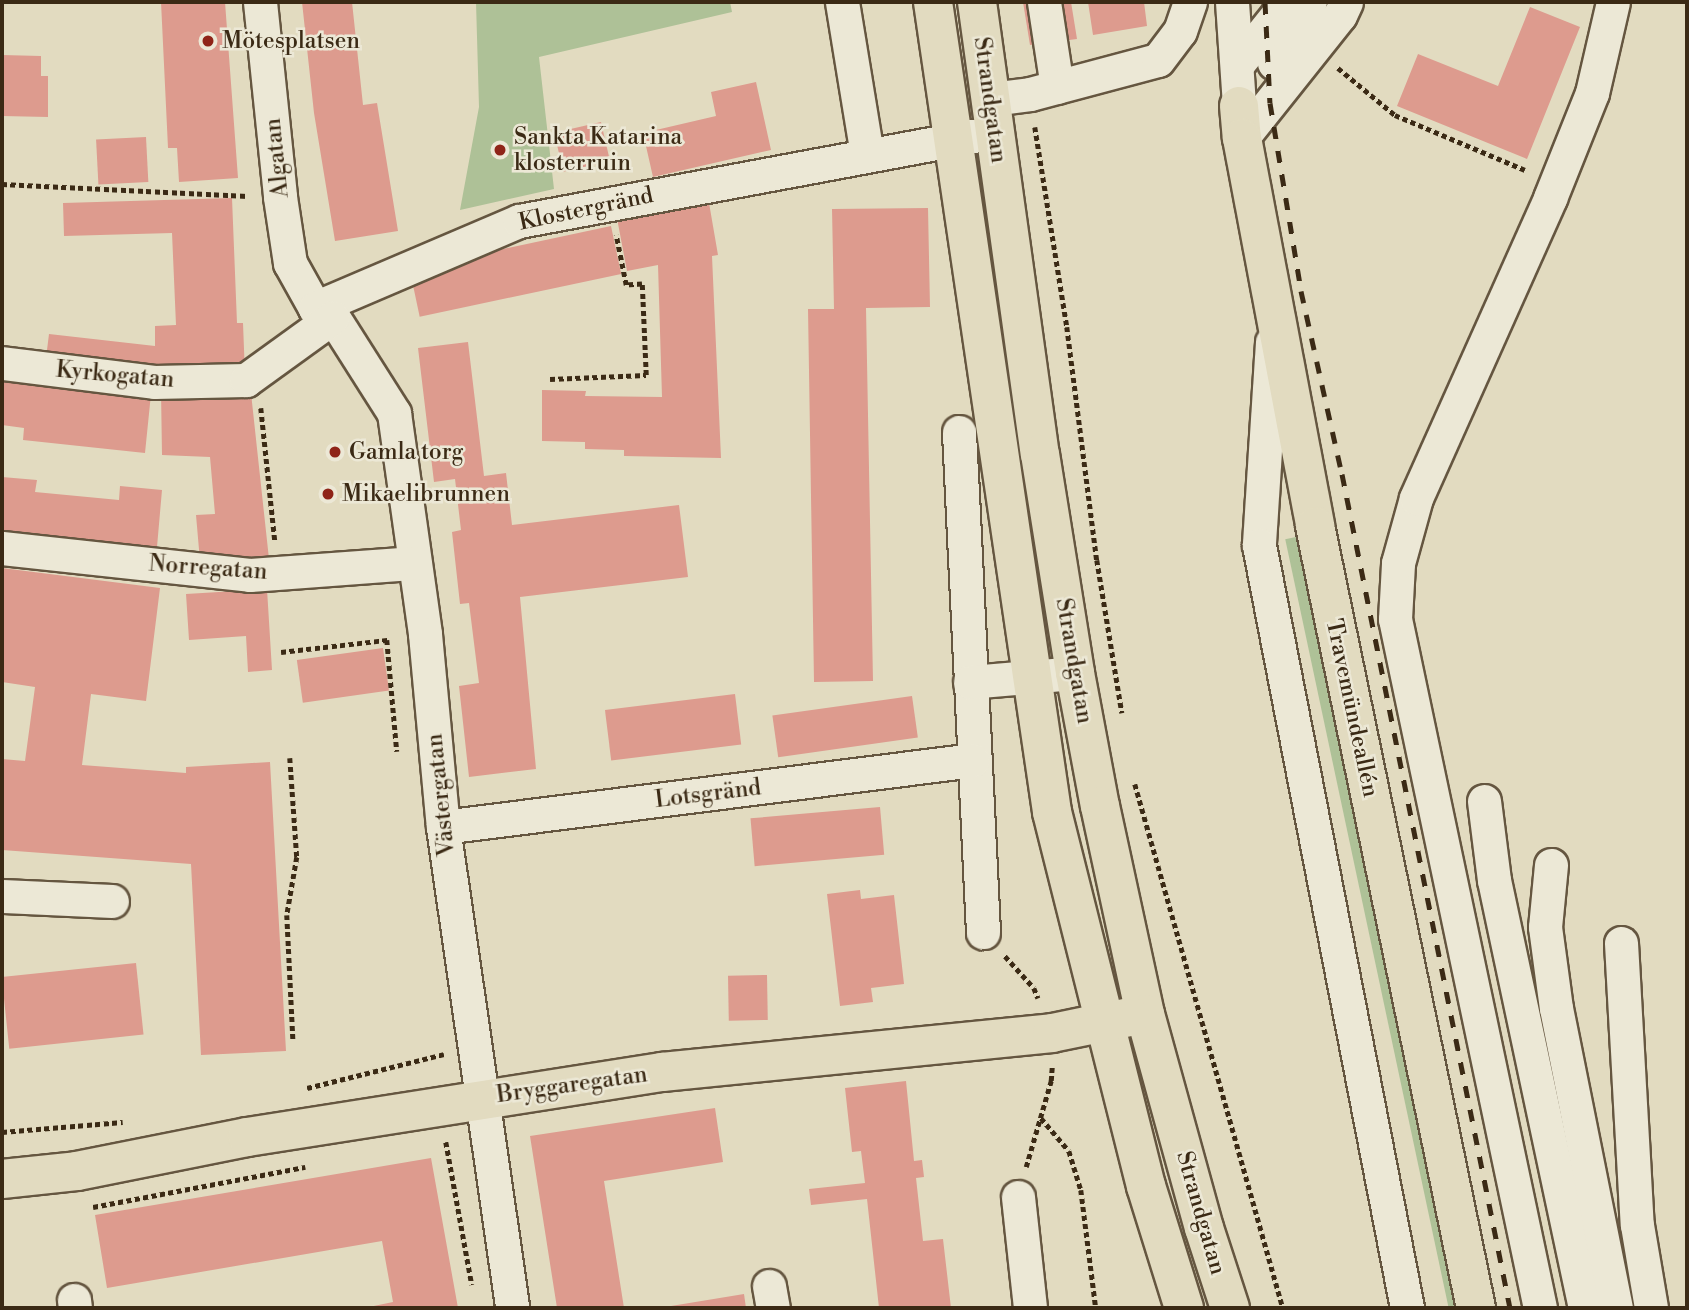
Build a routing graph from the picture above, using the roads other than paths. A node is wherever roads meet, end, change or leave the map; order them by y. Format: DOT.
graph roads {
  1 [pos="260,2"];
  2 [pos="842,2"];
  3 [pos="933,2"];
  4 [pos="977,2"];
  5 [pos="1044,2"];
  6 [pos="1190,2"];
  7 [pos="1232,2"];
  8 [pos="1614,2"];
  9 [pos="1319,11"];
  10 [pos="1237,65"];
  11 [pos="1056,87"];
  12 [pos="993,115"];
  13 [pos="1241,122"];
  14 [pos="953,139"];
  15 [pos="867,155"];
  16 [pos="1274,308"];
  17 [pos="324,312"];
  18 [pos="2,363"];
  19 [pos="959,432"];
  20 [pos="2,548"];
  21 [pos="415,563"];
  22 [pos="1075,673"];
  23 [pos="1031,679"];
  24 [pos="970,682"];
  25 [pos="973,760"];
  26 [pos="1483,801"];
  27 [pos="443,827"];
  28 [pos="1550,865"];
  29 [pos="2,896"];
  30 [pos="113,901"];
  31 [pos="983,932"];
  32 [pos="1621,943"];
  33 [pos="1145,1014"];
  34 [pos="1104,1023"];
  35 [pos="483,1099"];
  36 [pos="2,1179"];
  37 [pos="1018,1197"];
  38 [pos="512,1308"];
  39 [pos="1030,1308"];
  40 [pos="1184,1308"];
  41 [pos="1230,1308"];
  42 [pos="1407,1308"];
  43 [pos="1476,1308"];
  44 [pos="1540,1308"];
  45 [pos="1585,1308"];
  46 [pos="1616,1308"];
  47 [pos="1651,1308"];
  1 -- 17 [label="street, Algatan"];
  2 -- 15 [label="street"];
  3 -- 14 [label="main road, Strandgatan"];
  4 -- 12 [label="main road, Strandgatan"];
  5 -- 11 [label="street"];
  6 -- 11 [label="street, Klostergränd"];
  7 -- 10 [label="street"];
  8 -- 44 [label="street"];
  9 -- 10 [label="street"];
  9 -- 13 [label="street"];
  10 -- 13 [label="street"];
  11 -- 12 [label="street, Klostergränd"];
  12 -- 14 [label="street, Klostergränd"];
  12 -- 22 [label="main road, Strandgatan"];
  13 -- 16 [label="main road, Travemündeallén"];
  14 -- 15 [label="street, Klostergränd"];
  14 -- 23 [label="main road, Strandgatan"];
  15 -- 17 [label="street, Klostergränd"];
  16 -- 42 [label="street"];
  16 -- 43 [label="main road, Travemündeallén"];
  17 -- 18 [label="street, Kyrkogatan"];
  17 -- 21 [label="street, Västergatan"];
  19 -- 24 [label="street"];
  20 -- 21 [label="street, Norregatan"];
  21 -- 27 [label="street, Västergatan"];
  22 -- 23 [label="street"];
  22 -- 33 [label="main road, Strandgatan"];
  23 -- 24 [label="street"];
  23 -- 34 [label="main road, Strandgatan"];
  24 -- 25 [label="street"];
  25 -- 27 [label="street, Lotsgränd"];
  25 -- 31 [label="street"];
  26 -- 45 [label="street"];
  27 -- 35 [label="street, Västergatan"];
  28 -- 46 [label="street"];
  29 -- 30 [label="street"];
  32 -- 47 [label="street"];
  33 -- 34 [label="main road, Bryggaregatan"];
  33 -- 41 [label="main road, Strandgatan"];
  34 -- 35 [label="main road, Bryggaregatan"];
  34 -- 40 [label="main road, Strandgatan"];
  35 -- 36 [label="main road, Bryggaregatan"];
  35 -- 38 [label="street, Västergatan"];
  37 -- 39 [label="street"];
}
